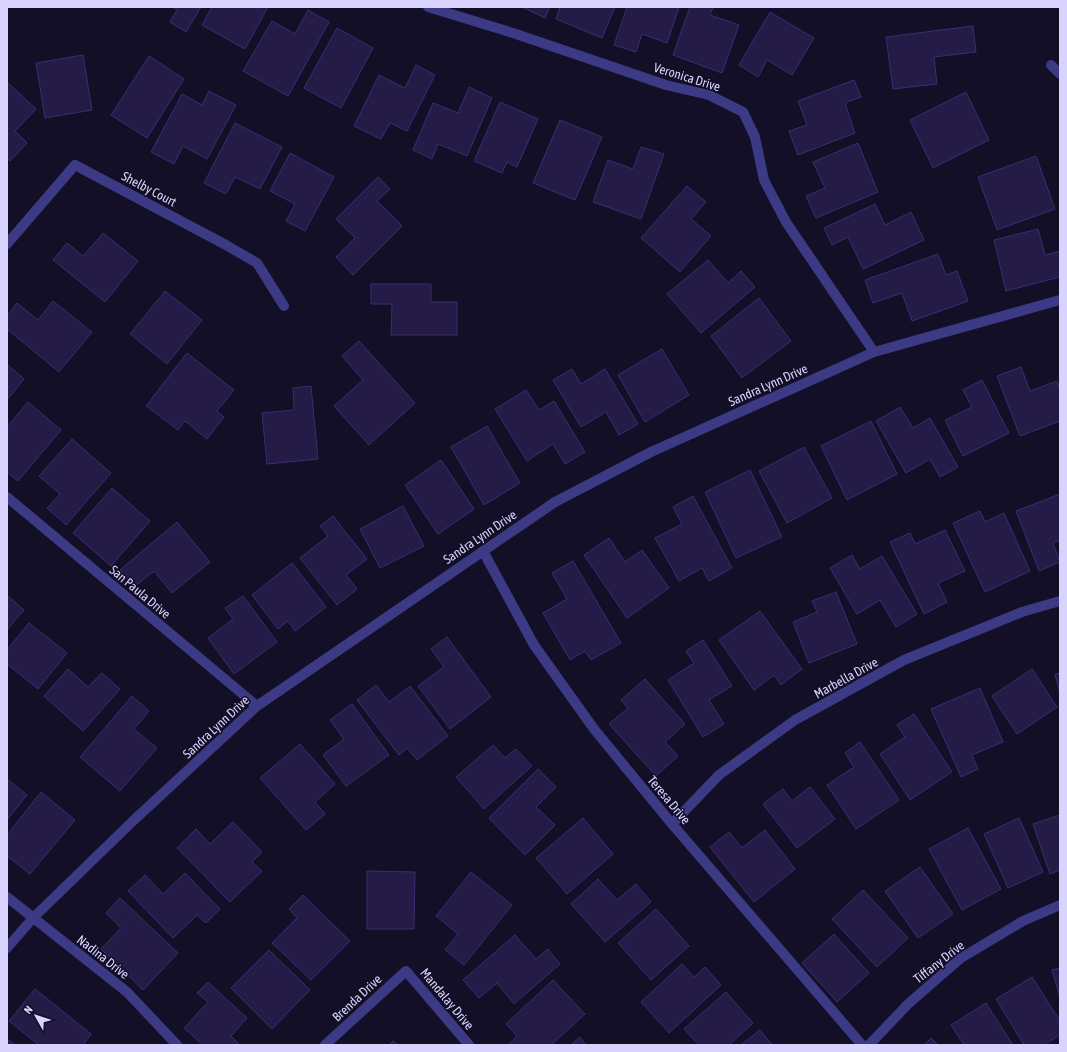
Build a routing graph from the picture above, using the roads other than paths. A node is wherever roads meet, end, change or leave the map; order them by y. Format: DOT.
graph roads {
  1 [pos="428,7"];
  2 [pos="1051,65"];
  3 [pos="1060,74"];
  4 [pos="7,244"];
  5 [pos="1060,300"];
  6 [pos="284,306"];
  7 [pos="874,352"];
  8 [pos="7,497"];
  9 [pos="483,551"];
  10 [pos="1060,601"];
  11 [pos="257,706"];
  12 [pos="672,824"];
  13 [pos="7,897"];
  14 [pos="1060,904"];
  15 [pos="33,918"];
  16 [pos="7,948"];
  17 [pos="406,970"];
  18 [pos="177,1045"];
  19 [pos="325,1045"];
  20 [pos="469,1045"];
  21 [pos="862,1045"];
  22 [pos="869,1045"];
  1 -- 7 [label="street, Veronica Drive"];
  2 -- 3 [label="street"];
  4 -- 6 [label="street, Shelby Court"];
  5 -- 7 [label="street, Sandra Lynn Drive"];
  7 -- 9 [label="street, Sandra Lynn Drive"];
  8 -- 11 [label="street, San Paula Drive"];
  9 -- 11 [label="street, Sandra Lynn Drive"];
  9 -- 12 [label="street, Teresa Drive"];
  10 -- 12 [label="street, Marbella Drive"];
  11 -- 15 [label="street, Sandra Lynn Drive"];
  12 -- 21 [label="street, Teresa Drive"];
  13 -- 15 [label="street, Nadina Drive"];
  14 -- 22 [label="street, Tiffany Drive"];
  15 -- 16 [label="street, Sandra Lynn Drive"];
  15 -- 18 [label="street, Nadina Drive"];
  17 -- 19 [label="street, Brenda Drive"];
  17 -- 20 [label="street, Mandalay Drive"];
}
